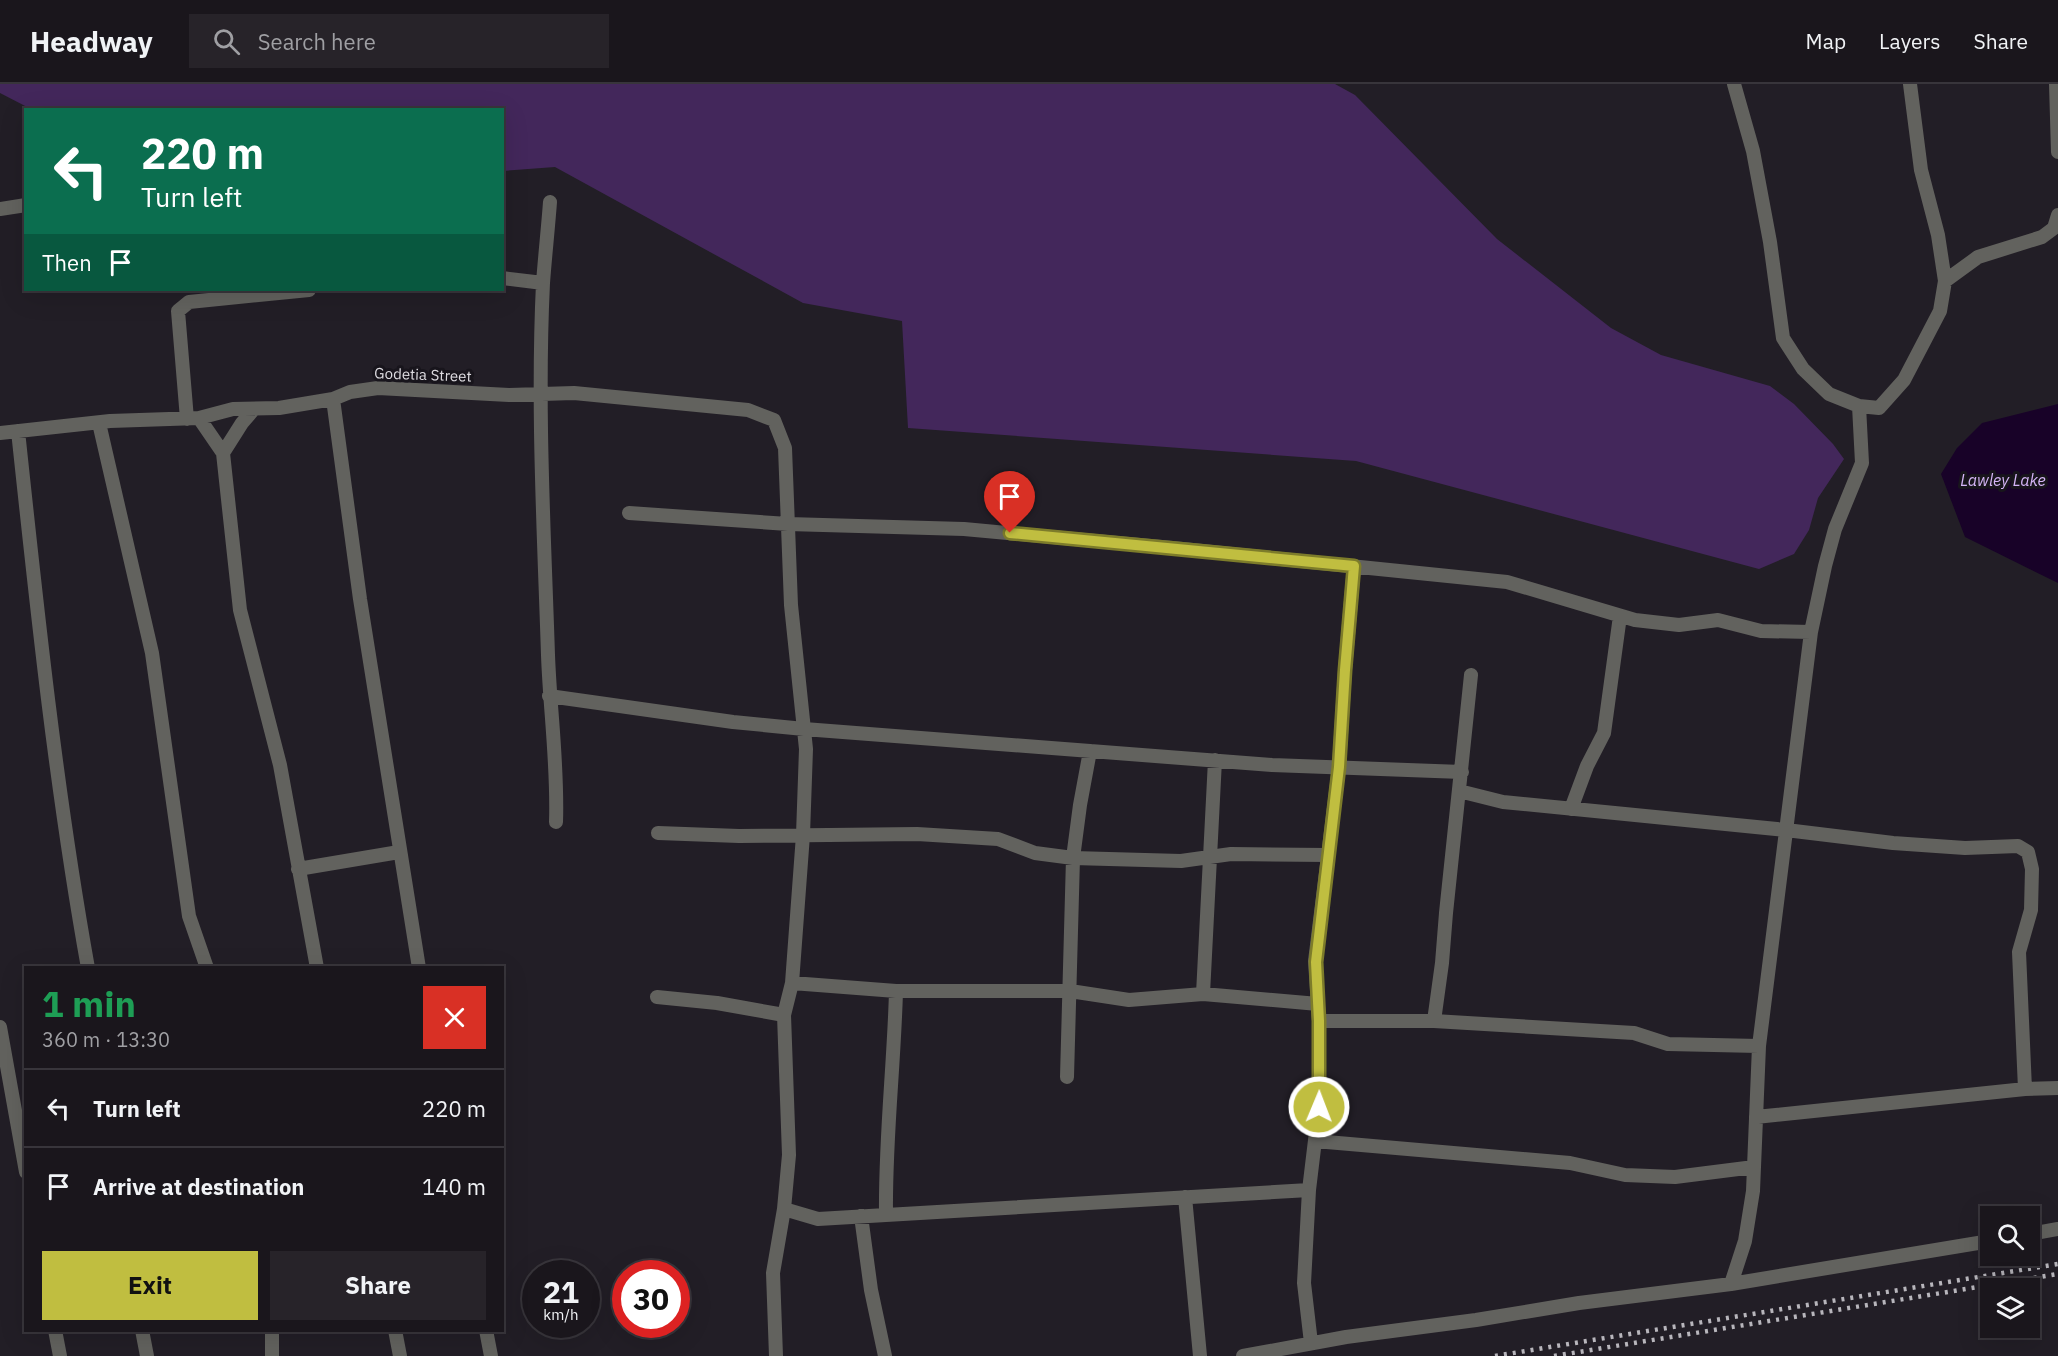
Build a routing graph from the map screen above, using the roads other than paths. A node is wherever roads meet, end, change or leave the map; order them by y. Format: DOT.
graph roads {
  1 [pos="1734,84"];
  2 [pos="1910,84"];
  3 [pos="2056,84"];
  4 [pos="2058,152"];
  5 [pos="550,202"];
  6 [pos="24,205"];
  7 [pos="0,209"];
  8 [pos="2058,215"];
  9 [pos="504,278"];
  10 [pos="1945,281"];
  11 [pos="543,283"];
  12 [pos="299,291"];
  13 [pos="542,394"];
  14 [pos="333,399"];
  15 [pos="1859,406"];
  16 [pos="254,409"];
  17 [pos="193,419"];
  18 [pos="99,423"];
  19 [pos="18,431"];
  20 [pos="0,433"];
  21 [pos="223,453"];
  22 [pos="629,513"];
  23 [pos="788,524"];
  24 [pos="1354,566"];
  25 [pos="1620,616"];
  26 [pos="1811,632"];
  27 [pos="1472,675"];
  28 [pos="549,696"];
  29 [pos="804,729"];
  30 [pos="1090,751"];
  31 [pos="1215,760"];
  32 [pos="1339,767"];
  33 [pos="1462,772"];
  34 [pos="1460,791"];
  35 [pos="1571,809"];
  36 [pos="556,822"];
  37 [pos="1786,830"];
  38 [pos="658,833"];
  39 [pos="803,834"];
  40 [pos="399,852"];
  41 [pos="1328,855"];
  42 [pos="1209,857"];
  43 [pos="1073,858"];
  44 [pos="298,869"];
  45 [pos="88,966"];
  46 [pos="206,966"];
  47 [pos="317,966"];
  48 [pos="419,966"];
  49 [pos="792,983"];
  50 [pos="896,991"];
  51 [pos="1070,991"];
  52 [pos="1203,994"];
  53 [pos="657,998"];
  54 [pos="1318,1004"];
  55 [pos="784,1015"];
  56 [pos="1319,1021"];
  57 [pos="1434,1021"];
  58 [pos="0,1027"];
  59 [pos="1759,1046"];
  60 [pos="1067,1077"];
  61 [pos="2058,1088"];
  62 [pos="2025,1089"];
  63 [pos="1756,1117"];
  64 [pos="1315,1141"];
  65 [pos="24,1161"];
  66 [pos="1754,1167"];
  67 [pos="1308,1190"];
  68 [pos="1185,1197"];
  69 [pos="784,1209"];
  70 [pos="886,1214"];
  71 [pos="861,1216"];
  72 [pos="2058,1229"];
  73 [pos="2040,1232"];
  74 [pos="1980,1243"];
  75 [pos="1731,1284"];
  76 [pos="55,1332"];
  77 [pos="142,1332"];
  78 [pos="272,1332"];
  79 [pos="395,1332"];
  80 [pos="486,1332"];
  81 [pos="1311,1343"];
  82 [pos="60,1356"];
  83 [pos="147,1356"];
  84 [pos="272,1356"];
  85 [pos="400,1356"];
  86 [pos="491,1356"];
  87 [pos="776,1356"];
  88 [pos="885,1356"];
  89 [pos="1200,1356"];
  90 [pos="1243,1356"];
  1 -- 15 [label="street"];
  2 -- 10 [label="street"];
  3 -- 4 [label="street"];
  5 -- 11 [label="street"];
  6 -- 7 [label="street"];
  8 -- 10 [label="street"];
  9 -- 11 [label="street"];
  10 -- 15 [label="street"];
  11 -- 13 [label="street"];
  12 -- 17 [label="street"];
  13 -- 14 [label="street, Godetia Street"];
  13 -- 23 [label="street, Godetia Street"];
  13 -- 28 [label="street"];
  14 -- 16 [label="street, Godetia Street"];
  14 -- 40 [label="street"];
  15 -- 26 [label="street"];
  16 -- 17 [label="street, Godetia Street"];
  16 -- 21 [label="street"];
  17 -- 18 [label="street, Godetia Street"];
  17 -- 21 [label="street"];
  18 -- 19 [label="street, Godetia Street"];
  18 -- 46 [label="street"];
  19 -- 20 [label="street, Godetia Street"];
  19 -- 45 [label="street"];
  21 -- 44 [label="street"];
  22 -- 23 [label="street"];
  23 -- 24 [label="street"];
  23 -- 29 [label="street"];
  24 -- 25 [label="street"];
  24 -- 32 [label="street"];
  25 -- 26 [label="street"];
  25 -- 35 [label="street"];
  26 -- 37 [label="street"];
  27 -- 33 [label="street"];
  28 -- 29 [label="street"];
  28 -- 36 [label="street"];
  29 -- 30 [label="street"];
  29 -- 39 [label="street"];
  30 -- 31 [label="street"];
  30 -- 43 [label="street"];
  31 -- 32 [label="street"];
  31 -- 42 [label="street"];
  32 -- 33 [label="street"];
  32 -- 41 [label="street"];
  33 -- 34 [label="street"];
  34 -- 35 [label="street"];
  34 -- 57 [label="street"];
  35 -- 37 [label="street"];
  37 -- 59 [label="street"];
  37 -- 62 [label="street"];
  38 -- 39 [label="street"];
  39 -- 43 [label="street"];
  39 -- 49 [label="street"];
  40 -- 44 [label="street"];
  40 -- 48 [label="street"];
  41 -- 42 [label="street"];
  41 -- 54 [label="street"];
  42 -- 43 [label="street"];
  42 -- 52 [label="street"];
  43 -- 51 [label="street"];
  44 -- 47 [label="street"];
  49 -- 50 [label="street"];
  49 -- 55 [label="street"];
  50 -- 51 [label="street"];
  50 -- 70 [label="street"];
  51 -- 52 [label="street"];
  51 -- 60 [label="street"];
  52 -- 54 [label="street"];
  53 -- 55 [label="street"];
  54 -- 56 [label="street"];
  55 -- 69 [label="street"];
  56 -- 57 [label="street"];
  56 -- 64 [label="street"];
  57 -- 59 [label="street"];
  58 -- 65 [label="street"];
  59 -- 63 [label="street"];
  61 -- 62 [label="street"];
  62 -- 63 [label="street"];
  63 -- 66 [label="street"];
  64 -- 66 [label="street"];
  64 -- 67 [label="street"];
  66 -- 75 [label="street"];
  67 -- 68 [label="street"];
  67 -- 81 [label="street"];
  68 -- 70 [label="street"];
  68 -- 89 [label="street"];
  69 -- 71 [label="street"];
  69 -- 87 [label="street"];
  70 -- 71 [label="street"];
  71 -- 88 [label="street"];
  72 -- 73 [label="street"];
  74 -- 75 [label="street"];
  75 -- 81 [label="street"];
  76 -- 82 [label="street"];
  77 -- 83 [label="street"];
  78 -- 84 [label="street"];
  79 -- 85 [label="street"];
  80 -- 86 [label="street"];
  81 -- 90 [label="street"];
}
